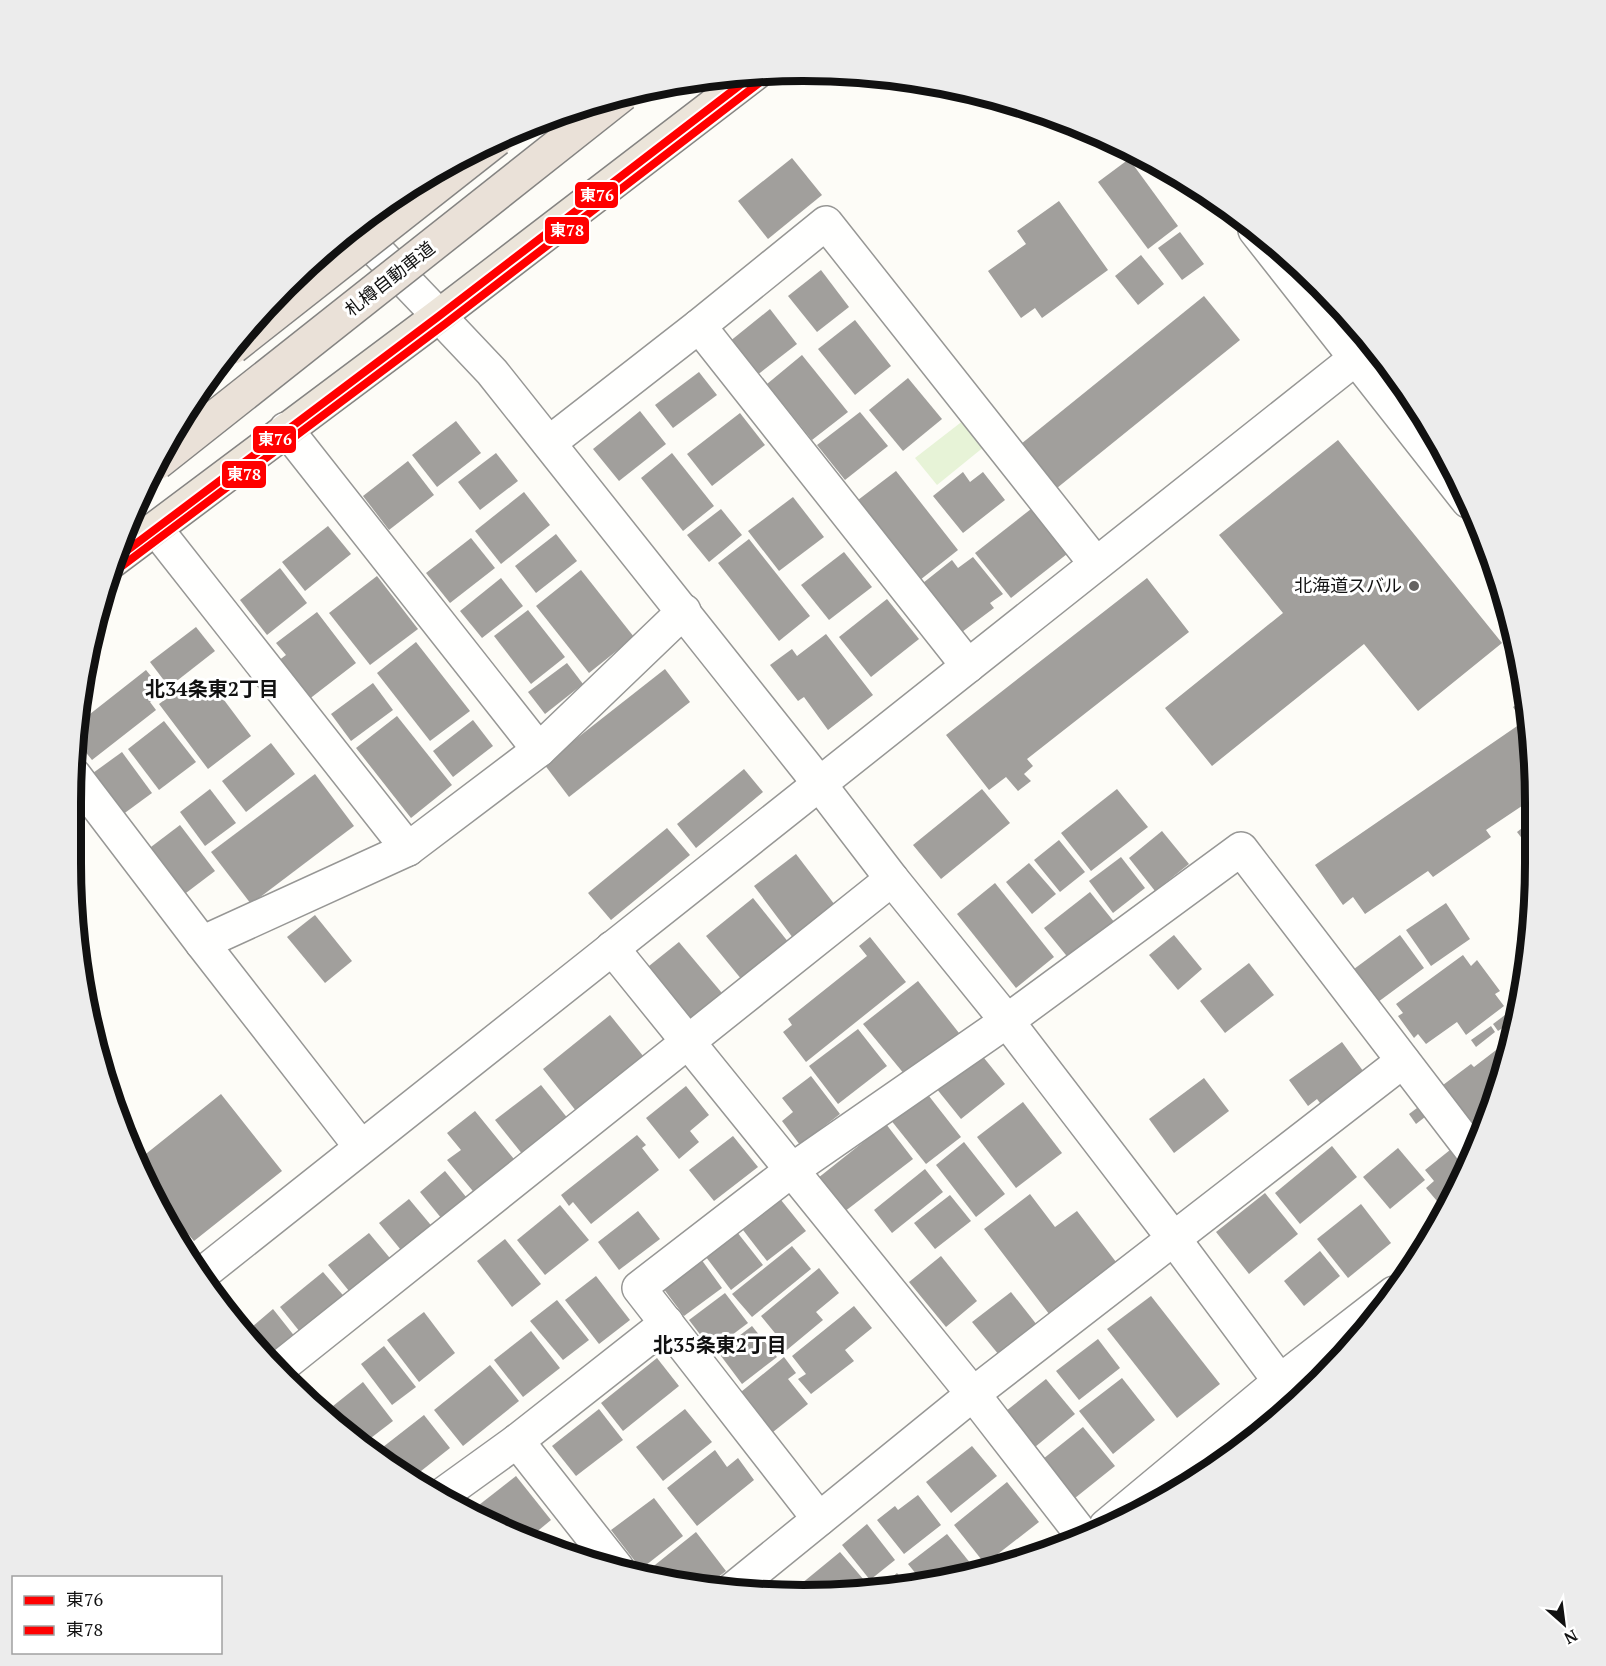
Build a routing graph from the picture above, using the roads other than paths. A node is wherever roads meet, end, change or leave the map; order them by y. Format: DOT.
graph roads {
  1 [pos="741,84"];
  2 [pos="605,109"];
  3 [pos="461,168"];
  4 [pos="360,233"];
  5 [pos="1276,257"];
  6 [pos="439,316"];
  7 [pos="264,323"];
  8 [pos="699,326"];
  9 [pos="1356,358"];
  10 [pos="286,429"];
  11 [pos="549,443"];
  12 [pos="174,450"];
  13 [pos="1442,468"];
  14 [pos="156,530"];
  15 [pos="127,550"];
  16 [pos="1096,564"];
  17 [pos="684,611"];
  18 [pos="968,666"];
  19 [pos="539,750"];
  20 [pos="820,784"];
  21 [pos="82,785"];
  22 [pos="408,849"];
  23 [pos="892,879"];
  24 [pos="202,944"];
  25 [pos="612,948"];
  26 [pos="1007,1021"];
  27 [pos="688,1042"];
  28 [pos="1403,1061"];
  29 [pos="1467,1145"];
  30 [pos="361,1147"];
  31 [pos="792,1170"];
  32 [pos="1174,1239"];
  33 [pos="207,1270"];
  34 [pos="667,1323"];
  35 [pos="1350,1334"];
  36 [pos="283,1365"];
  37 [pos="1288,1392"];
  38 [pos="974,1394"];
  39 [pos="517,1442"];
  40 [pos="448,1491"];
  41 [pos="1139,1502"];
  42 [pos="819,1519"];
  43 [pos="1079,1530"];
  44 [pos="609,1558"];
  45 [pos="742,1582"];
  1 -- 6 [label="highway"];
  2 -- 12 [label="highway, 札樽自動車道, bridge"];
  3 -- 7 [label="highway, bridge"];
  4 -- 6 [label="street"];
  5 -- 9 [label="street"];
  6 -- 10 [label="highway"];
  6 -- 11 [label="street"];
  8 -- 11 [label="street"];
  8 -- 16 [label="street"];
  8 -- 18 [label="street"];
  9 -- 13 [label="street"];
  9 -- 16 [label="street"];
  10 -- 14 [label="highway"];
  10 -- 19 [label="street"];
  11 -- 17 [label="street"];
  14 -- 15 [label="highway"];
  14 -- 22 [label="street"];
  16 -- 18 [label="street"];
  17 -- 19 [label="street"];
  17 -- 20 [label="street"];
  18 -- 20 [label="street"];
  19 -- 22 [label="street"];
  20 -- 23 [label="street"];
  20 -- 25 [label="street"];
  21 -- 24 [label="street"];
  22 -- 24 [label="street"];
  23 -- 26 [label="street"];
  23 -- 27 [label="street"];
  24 -- 30 [label="street"];
  25 -- 27 [label="street"];
  25 -- 30 [label="street"];
  26 -- 28 [label="street"];
  26 -- 31 [label="street"];
  26 -- 32 [label="street"];
  27 -- 31 [label="street"];
  27 -- 36 [label="street"];
  28 -- 29 [label="street"];
  28 -- 32 [label="street"];
  30 -- 33 [label="street"];
  31 -- 34 [label="street"];
  31 -- 38 [label="street"];
  32 -- 37 [label="street"];
  32 -- 38 [label="street"];
  34 -- 39 [label="street"];
  34 -- 42 [label="street"];
  35 -- 37 [label="street"];
  37 -- 41 [label="street"];
  38 -- 42 [label="street"];
  38 -- 43 [label="street"];
  39 -- 40 [label="street"];
  39 -- 44 [label="street"];
  42 -- 45 [label="street"];
}
